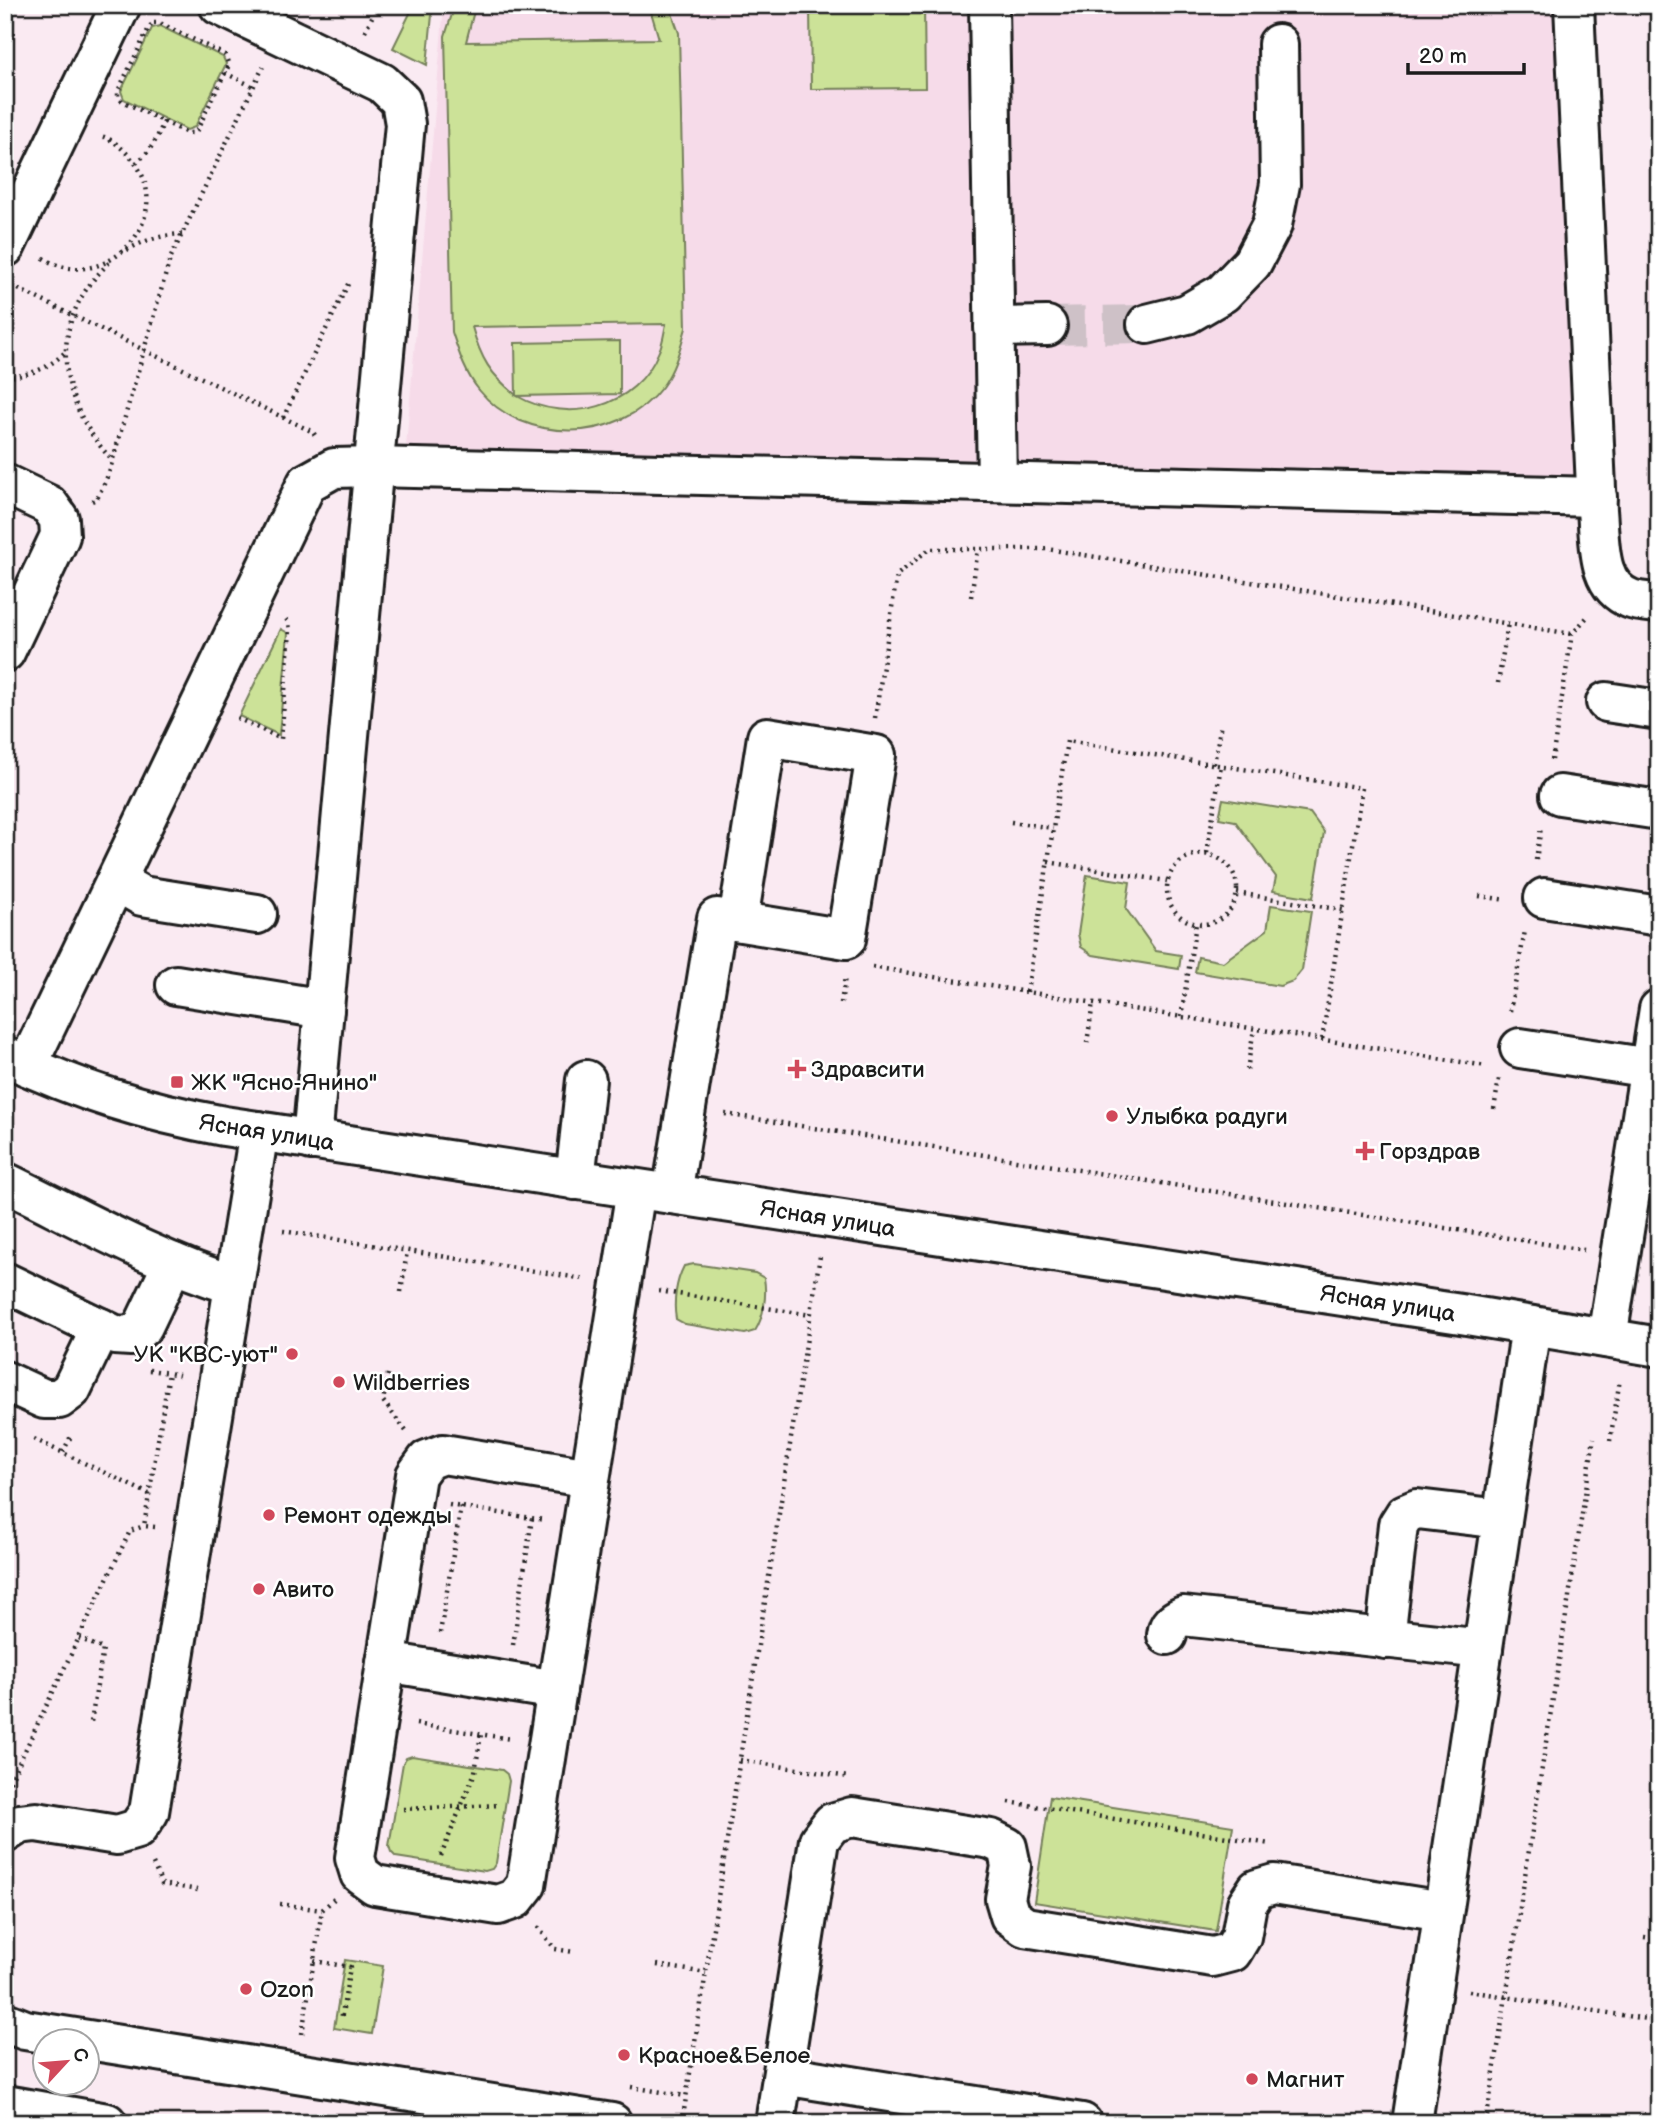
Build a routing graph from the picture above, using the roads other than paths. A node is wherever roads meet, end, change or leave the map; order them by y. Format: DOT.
graph roads {
  1 [pos="121,5"];
  2 [pos="219,5"];
  3 [pos="989,5"];
  4 [pos="1574,5"];
  5 [pos="1279,44"];
  6 [pos="10,237"];
  7 [pos="1147,324"];
  8 [pos="1047,326"];
  9 [pos="994,327"];
  10 [pos="373,467"];
  11 [pos="997,482"];
  12 [pos="5,484"];
  13 [pos="1597,497"];
  14 [pos="18,592"];
  15 [pos="1659,603"];
  16 [pos="5,652"];
  17 [pos="1605,702"];
  18 [pos="1659,710"];
  19 [pos="1560,795"];
  20 [pos="1659,810"];
  21 [pos="116,881"];
  22 [pos="1544,898"];
  23 [pos="257,914"];
  24 [pos="1659,916"];
  25 [pos="737,921"];
  26 [pos="176,985"];
  27 [pos="324,1009"];
  28 [pos="1659,1009"];
  29 [pos="1510,1059"];
  30 [pos="16,1061"];
  31 [pos="586,1080"];
  32 [pos="1652,1081"];
  33 [pos="259,1131"];
  34 [pos="312,1140"];
  35 [pos="575,1180"];
  36 [pos="5,1182"];
  37 [pos="654,1192"];
  38 [pos="173,1263"];
  39 [pos="5,1282"];
  40 [pos="234,1285"];
  41 [pos="1531,1326"];
  42 [pos="101,1328"];
  43 [pos="1631,1342"];
  44 [pos="5,1381"];
  45 [pos="590,1478"];
  46 [pos="1502,1519"];
  47 [pos="1167,1635"];
  48 [pos="1385,1639"];
  49 [pos="1483,1649"];
  50 [pos="386,1662"];
  51 [pos="557,1690"];
  52 [pos="5,1833"];
  53 [pos="1443,1911"];
  54 [pos="5,2022"];
  55 [pos="783,2075"];
  56 [pos="5,2105"];
  57 [pos="107,2123"];
  58 [pos="612,2123"];
  59 [pos="775,2123"];
  60 [pos="1082,2123"];
  61 [pos="1412,2123"];
  1 -- 6 [label="street"];
  2 -- 10 [label="street"];
  3 -- 9 [label="street"];
  4 -- 13 [label="street"];
  5 -- 7 [label="street"];
  8 -- 9 [label="street"];
  9 -- 11 [label="street"];
  10 -- 11 [label="street"];
  10 -- 21 [label="street"];
  10 -- 27 [label="street"];
  11 -- 13 [label="street"];
  12 -- 14 [label="street"];
  13 -- 15 [label="street"];
  14 -- 16 [label="street"];
  17 -- 18 [label="street"];
  19 -- 20 [label="street"];
  21 -- 23 [label="street"];
  21 -- 30 [label="street"];
  22 -- 24 [label="street"];
  25 -- 25 [label="street"];
  25 -- 37 [label="street"];
  26 -- 27 [label="street"];
  27 -- 34 [label="street"];
  28 -- 32 [label="street"];
  29 -- 32 [label="street"];
  30 -- 33 [label="street, Ясная улица"];
  31 -- 35 [label="street"];
  32 -- 43 [label="street"];
  33 -- 34 [label="street, Ясная улица"];
  33 -- 40 [label="street"];
  34 -- 35 [label="street, Ясная улица"];
  35 -- 37 [label="street, Ясная улица"];
  36 -- 38 [label="street"];
  37 -- 41 [label="street, Ясная улица"];
  37 -- 45 [label="street"];
  38 -- 40 [label="street"];
  38 -- 42 [label="street"];
  39 -- 42 [label="street"];
  40 -- 52 [label="street"];
  41 -- 43 [label="street, Ясная улица"];
  41 -- 46 [label="street"];
  42 -- 44 [label="street"];
  45 -- 50 [label="street"];
  45 -- 51 [label="street"];
  46 -- 48 [label="street"];
  46 -- 49 [label="street"];
  47 -- 48 [label="street"];
  48 -- 49 [label="street"];
  49 -- 53 [label="street"];
  50 -- 51 [label="street"];
  50 -- 51 [label="street"];
  53 -- 55 [label="street"];
  53 -- 61 [label="street"];
  54 -- 58 [label="street"];
  55 -- 59 [label="street"];
  55 -- 60 [label="street"];
  56 -- 57 [label="street"];
}
